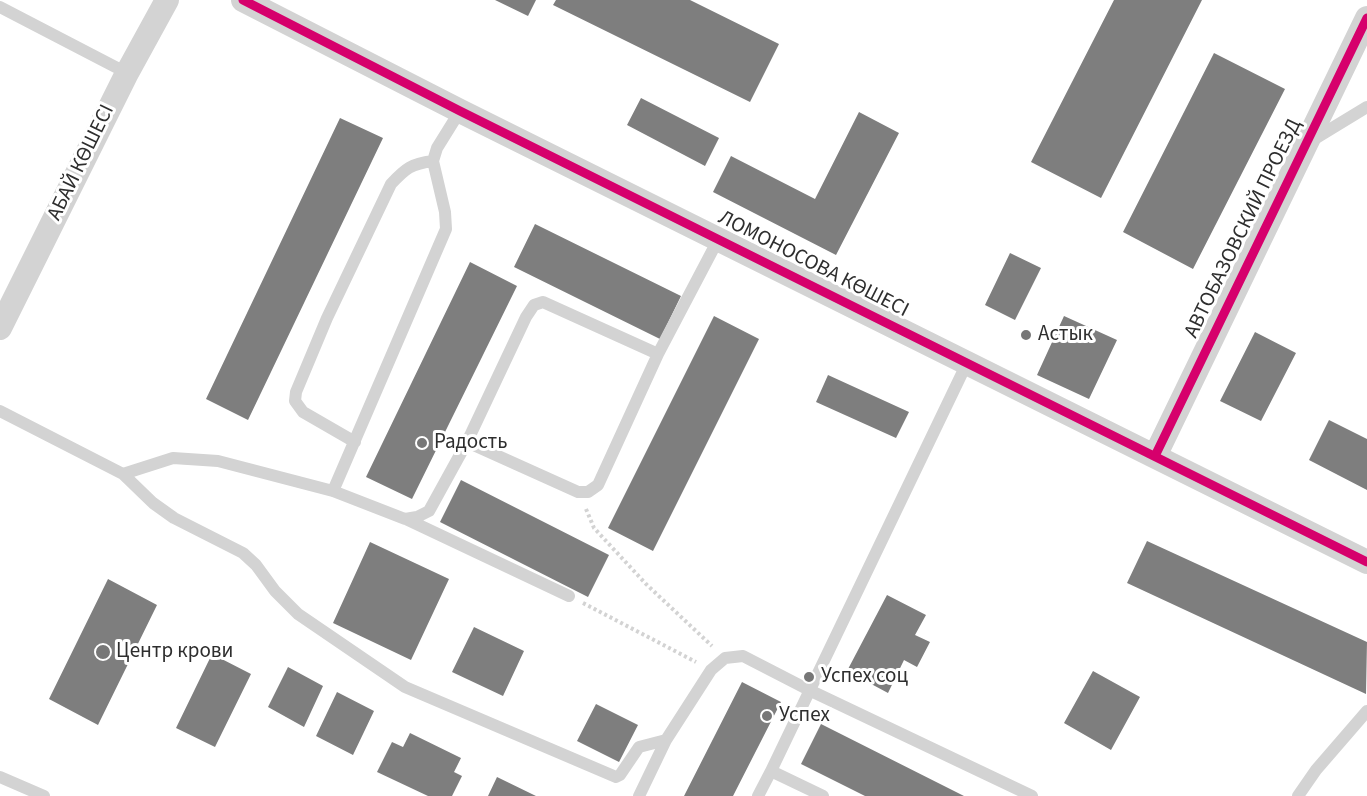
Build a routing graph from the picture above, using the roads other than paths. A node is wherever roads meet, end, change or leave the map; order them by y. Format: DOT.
graph roads {
  1 [pos="167,0"];
  2 [pos="243,0"];
  3 [pos="0,7"];
  4 [pos="1367,18"];
  5 [pos="127,73"];
  6 [pos="1367,107"];
  7 [pos="460,111"];
  8 [pos="1305,145"];
  9 [pos="433,161"];
  10 [pos="719,238"];
  11 [pos="0,328"];
  12 [pos="658,354"];
  13 [pos="967,363"];
  14 [pos="0,411"];
  15 [pos="355,441"];
  16 [pos="467,442"];
  17 [pos="1155,456"];
  18 [pos="123,474"];
  19 [pos="333,491"];
  20 [pos="405,519"];
  21 [pos="1367,562"];
  22 [pos="569,596"];
  23 [pos="809,690"];
  24 [pos="1367,711"];
  25 [pos="666,740"];
  26 [pos="771,771"];
  27 [pos="0,777"];
  28 [pos="44,796"];
  29 [pos="639,796"];
  30 [pos="758,796"];
  31 [pos="823,796"];
  32 [pos="1032,796"];
  33 [pos="1298,796"];
  1 -- 5 [label="street, АБАЙ КӨШЕСІ"];
  2 -- 7 [label="street, ЛОМОНОСОВА КӨШЕСІ"];
  3 -- 5 [label="lane"];
  4 -- 8 [label="street, АВТОБАЗОВСКИЙ ПРОЕЗД"];
  5 -- 11 [label="street, АБАЙ КӨШЕСІ"];
  6 -- 8 [label="lane"];
  7 -- 9 [label="lane"];
  7 -- 10 [label="street, ЛОМОНОСОВА КӨШЕСІ"];
  8 -- 17 [label="street, АВТОБАЗОВСКИЙ ПРОЕЗД"];
  9 -- 15 [label="lane"];
  9 -- 15 [label="lane"];
  10 -- 12 [label="lane"];
  10 -- 13 [label="street, ЛОМОНОСОВА КӨШЕСІ"];
  12 -- 16 [label="lane"];
  12 -- 16 [label="lane"];
  13 -- 17 [label="street, ЛОМОНОСОВА КӨШЕСІ"];
  13 -- 23 [label="lane"];
  14 -- 18 [label="lane"];
  15 -- 19 [label="lane"];
  16 -- 20 [label="lane"];
  17 -- 21 [label="street, ЛОМОНОСОВА КӨШЕСІ"];
  18 -- 19 [label="lane"];
  18 -- 25 [label="lane"];
  19 -- 20 [label="lane"];
  20 -- 22 [label="lane"];
  23 -- 25 [label="lane"];
  23 -- 26 [label="lane"];
  23 -- 32 [label="lane"];
  24 -- 33 [label="lane"];
  25 -- 29 [label="lane"];
  26 -- 30 [label="lane"];
  26 -- 31 [label="lane"];
  27 -- 28 [label="lane"];
}
